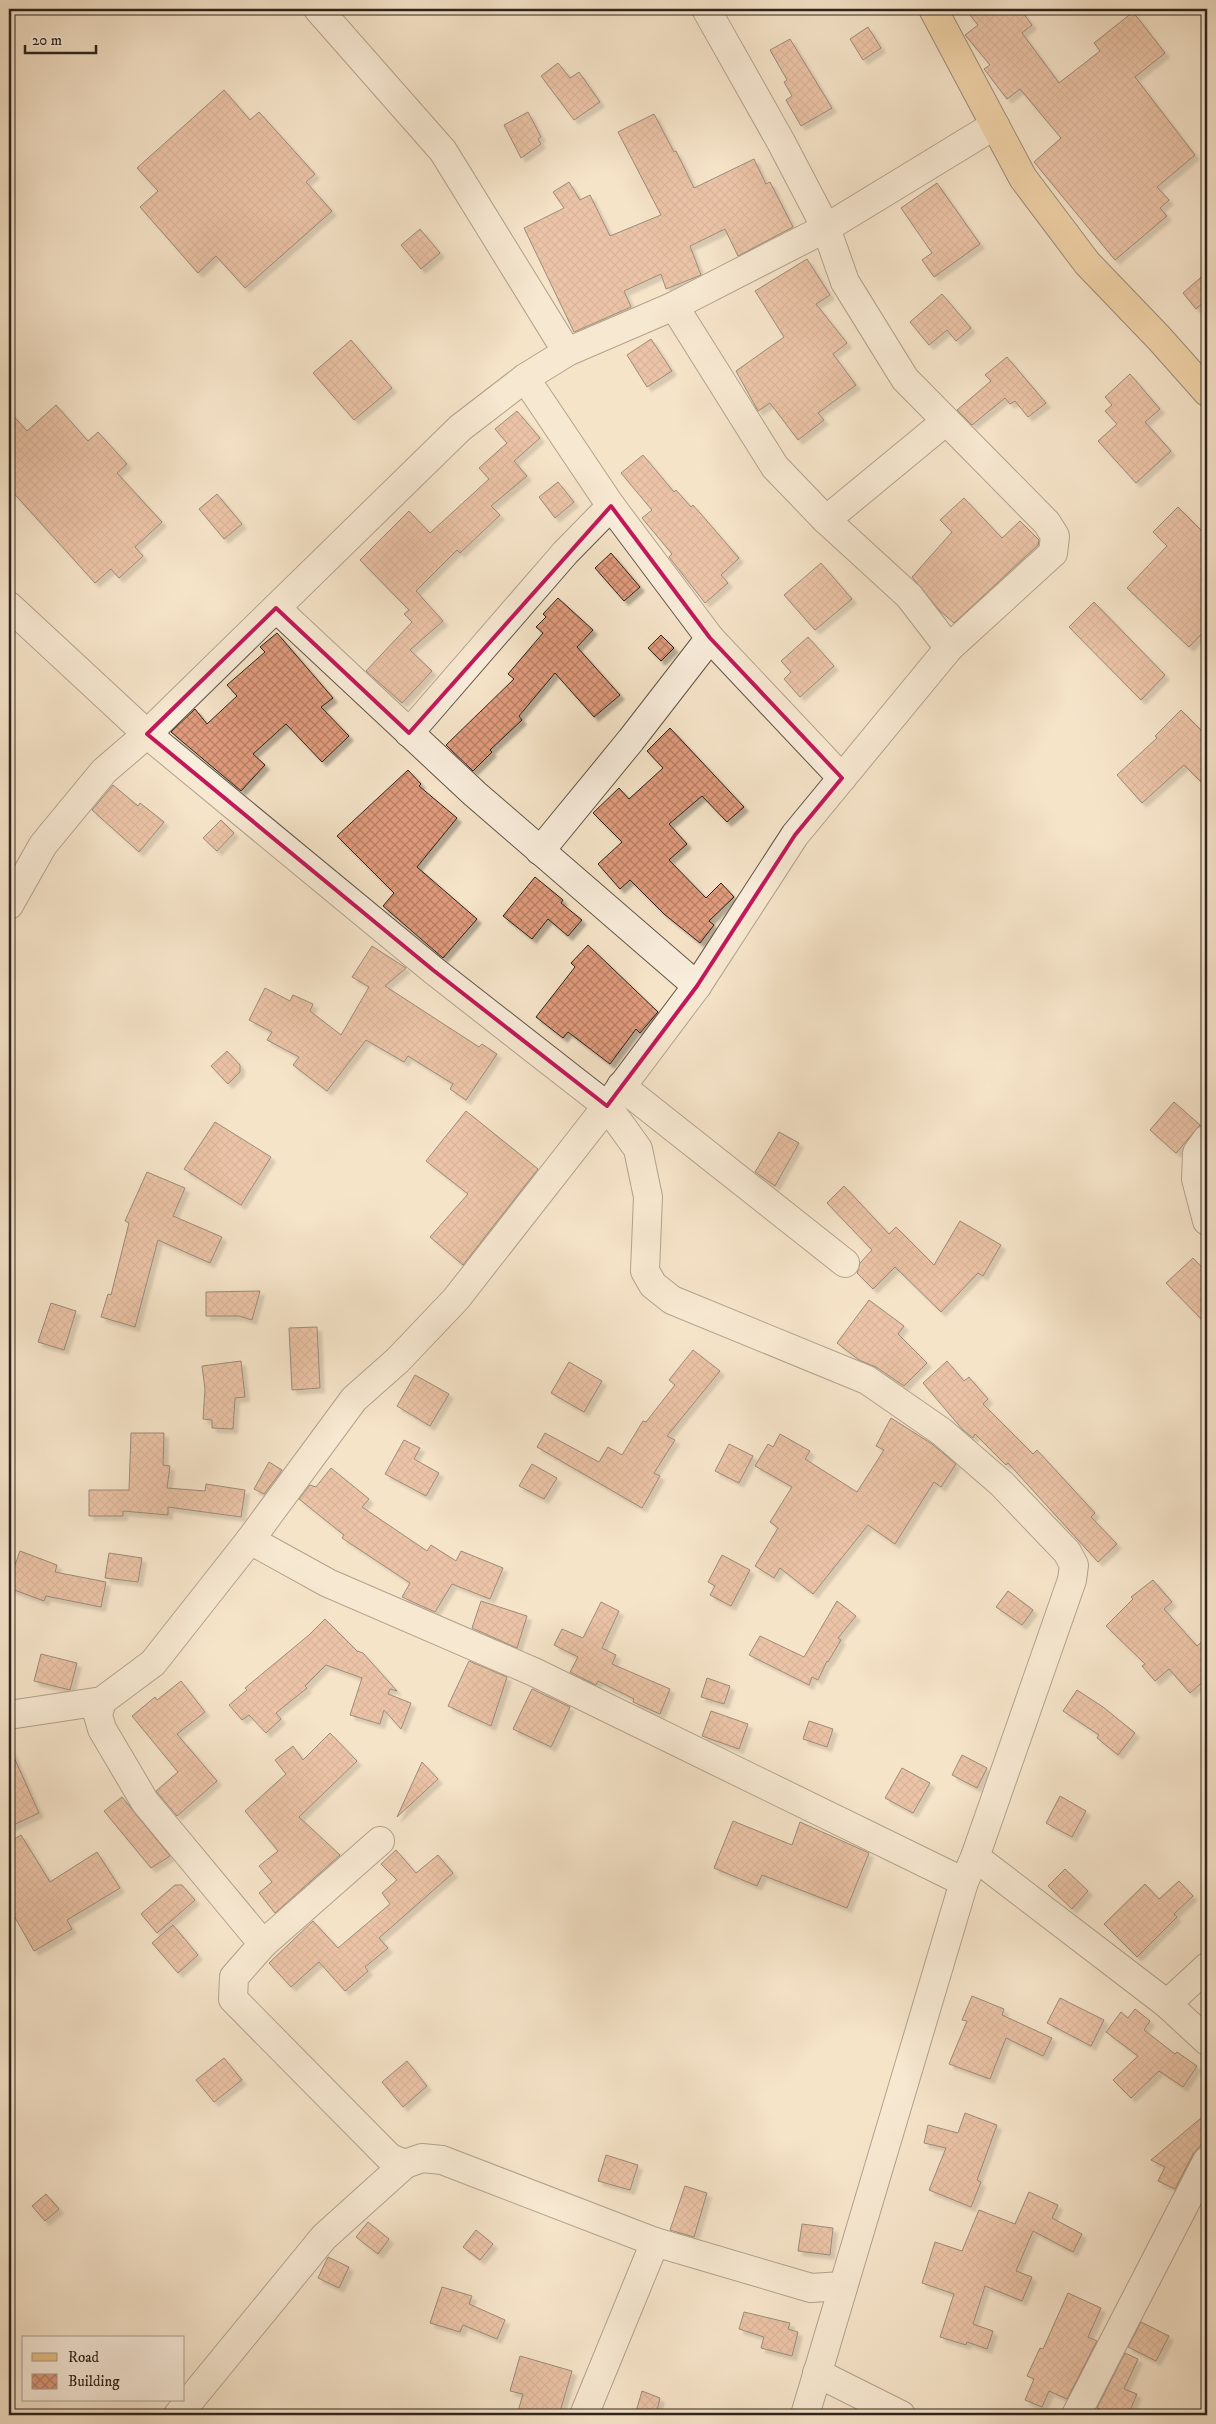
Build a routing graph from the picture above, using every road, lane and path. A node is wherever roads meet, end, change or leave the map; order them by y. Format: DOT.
graph roads {
  1 [pos="318,9"];
  2 [pos="706,9"];
  3 [pos="934,9"];
  4 [pos="995,125"];
  5 [pos="826,228"];
  6 [pos="674,306"];
  7 [pos="567,352"];
  8 [pos="525,378"];
  9 [pos="1207,392"];
  10 [pos="946,421"];
  11 [pos="611,506"];
  12 [pos="826,520"];
  13 [pos="9,606"];
  14 [pos="276,608"];
  15 [pos="710,638"];
  16 [pos="949,648"];
  17 [pos="409,732"];
  18 [pos="147,734"];
  19 [pos="842,778"];
  20 [pos="540,851"];
  21 [pos="9,904"];
  22 [pos="697,986"];
  23 [pos="614,1096"];
  24 [pos="1207,1139"];
  25 [pos="1207,1221"];
  26 [pos="845,1263"];
  27 [pos="250,1540"];
  28 [pos="102,1701"];
  29 [pos="9,1716"];
  30 [pos="380,1841"];
  31 [pos="975,1857"];
  32 [pos="964,1882"];
  33 [pos="263,1944"];
  34 [pos="1207,1966"];
  35 [pos="1167,2004"];
  36 [pos="1207,2041"];
  37 [pos="1207,2161"];
  38 [pos="405,2164"];
  39 [pos="655,2242"];
  40 [pos="842,2286"];
  41 [pos="817,2374"];
  42 [pos="178,2415"];
  43 [pos="584,2415"];
  44 [pos="805,2415"];
  45 [pos="901,2415"];
  46 [pos="1076,2415"];
  1 -- 7 [label="street"];
  2 -- 5 [label="street"];
  3 -- 4 [label="main road"];
  4 -- 5 [label="street"];
  4 -- 9 [label="main road"];
  5 -- 6 [label="street"];
  5 -- 10 [label="street"];
  6 -- 7 [label="street"];
  6 -- 12 [label="street"];
  7 -- 8 [label="street"];
  8 -- 11 [label="street"];
  8 -- 14 [label="street"];
  10 -- 12 [label="street"];
  10 -- 16 [label="street"];
  11 -- 15 [label="street"];
  11 -- 17 [label="street"];
  12 -- 16 [label="street"];
  13 -- 18 [label="street"];
  14 -- 17 [label="street"];
  14 -- 18 [label="street"];
  15 -- 19 [label="street"];
  15 -- 20 [label="street"];
  16 -- 19 [label="street"];
  17 -- 20 [label="street"];
  18 -- 21 [label="street"];
  18 -- 23 [label="street"];
  19 -- 22 [label="street"];
  20 -- 22 [label="street"];
  22 -- 23 [label="street"];
  23 -- 26 [label="street"];
  23 -- 27 [label="street"];
  23 -- 31 [label="street"];
  24 -- 25 [label="street"];
  27 -- 28 [label="street"];
  27 -- 32 [label="street"];
  28 -- 29 [label="street"];
  28 -- 33 [label="street"];
  30 -- 33 [label="street"];
  31 -- 32 [label="street"];
  31 -- 35 [label="street"];
  32 -- 40 [label="street"];
  33 -- 38 [label="street"];
  34 -- 35 [label="street"];
  35 -- 36 [label="street"];
  37 -- 46 [label="street"];
  38 -- 39 [label="street"];
  38 -- 42 [label="street"];
  39 -- 40 [label="street"];
  39 -- 43 [label="street"];
  40 -- 41 [label="street"];
  41 -- 44 [label="street"];
  41 -- 45 [label="street"];
}
